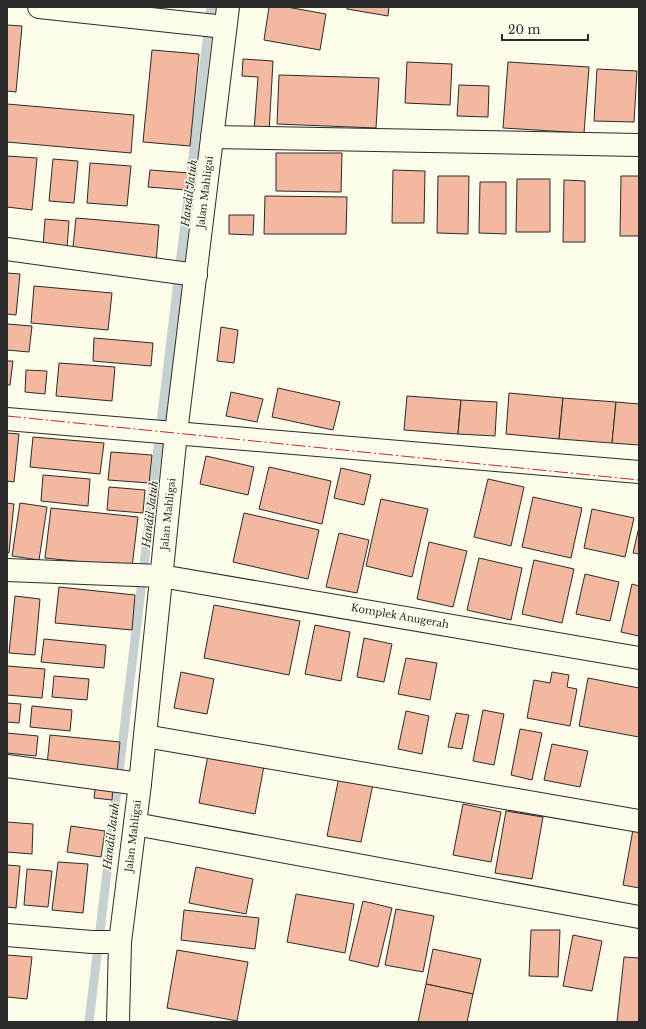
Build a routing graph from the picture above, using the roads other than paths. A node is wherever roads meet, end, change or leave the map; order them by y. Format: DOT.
graph roads {
  1 [pos="39,7"];
  2 [pos="217,21"];
  3 [pos="212,137"];
  4 [pos="639,145"];
  5 [pos="7,249"];
  6 [pos="184,274"];
  7 [pos="7,419"];
  8 [pos="165,433"];
  9 [pos="639,472"];
  10 [pos="7,570"];
  11 [pos="148,575"];
  12 [pos="639,658"];
  13 [pos="145,736"];
  14 [pos="7,766"];
  15 [pos="125,781"];
  16 [pos="639,822"];
  17 [pos="135,824"];
  18 [pos="639,917"];
  19 [pos="7,935"];
  20 [pos="107,941"];
  21 [pos="118,1022"];
  1 -- 2 [label="street"];
  2 -- 3 [label="street, Jalan Mahligai"];
  3 -- 4 [label="street"];
  3 -- 6 [label="street, Jalan Mahligai"];
  5 -- 6 [label="street"];
  6 -- 8 [label="street, Jalan Mahligai"];
  7 -- 8 [label="street"];
  8 -- 9 [label="street"];
  8 -- 11 [label="street, Jalan Mahligai"];
  10 -- 11 [label="street, Komplek Anugerah"];
  11 -- 12 [label="street, Komplek Anugerah"];
  11 -- 13 [label="street, Jalan Mahligai"];
  13 -- 15 [label="street, Jalan Mahligai"];
  13 -- 16 [label="street"];
  14 -- 15 [label="street"];
  15 -- 17 [label="street, Jalan Mahligai"];
  17 -- 18 [label="street"];
  17 -- 20 [label="street, Jalan Mahligai"];
  19 -- 20 [label="street"];
  20 -- 21 [label="street, Jalan Mahligai"];
}
